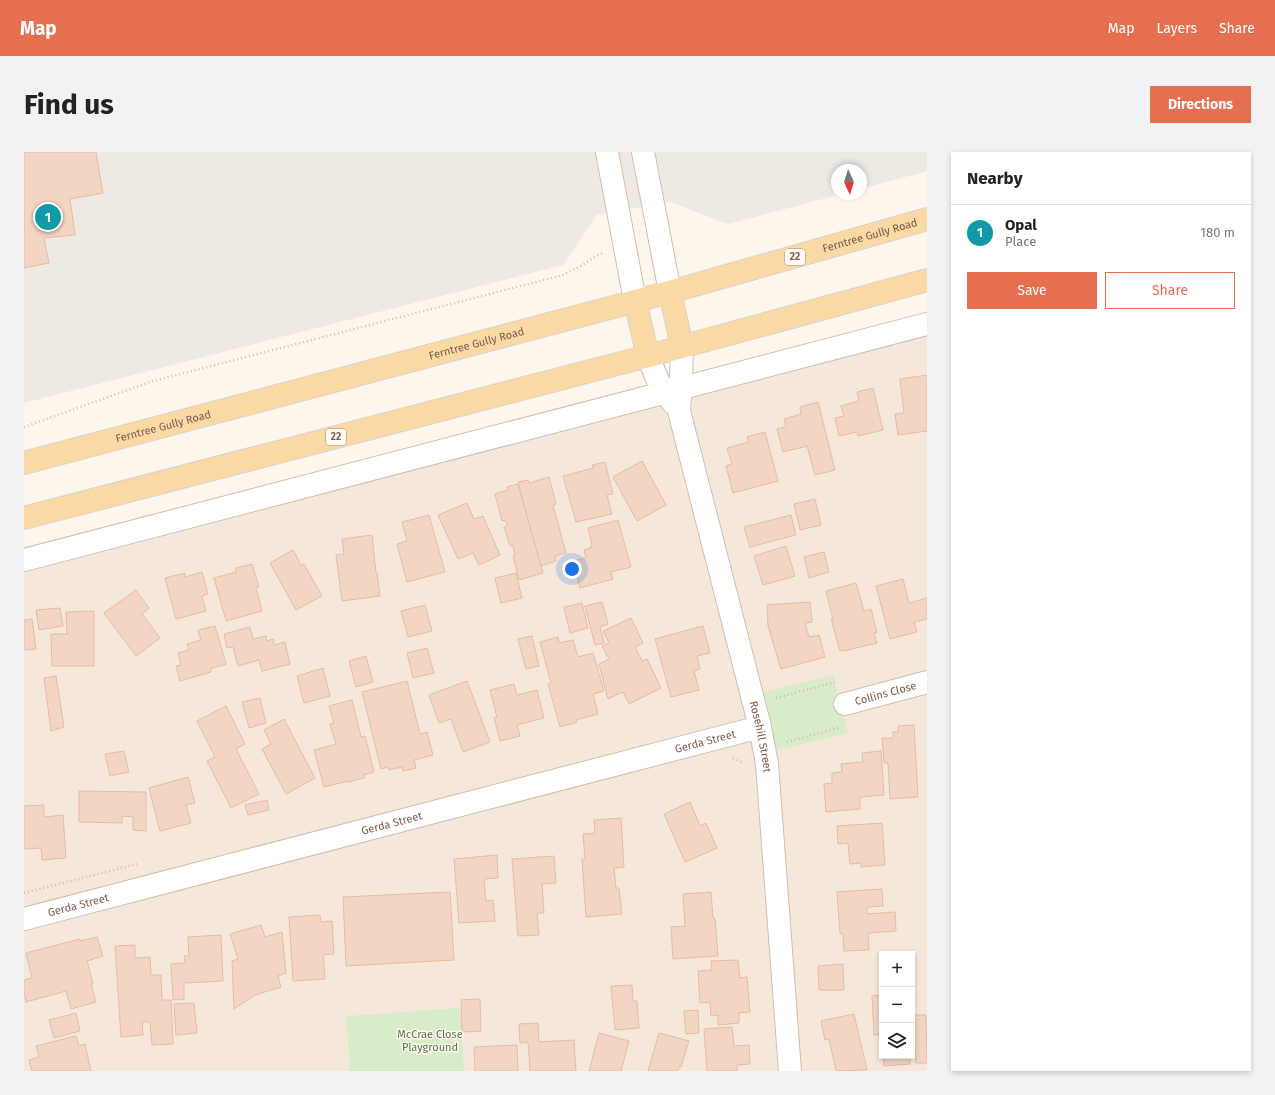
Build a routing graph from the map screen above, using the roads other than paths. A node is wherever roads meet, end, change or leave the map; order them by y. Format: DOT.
graph roads {
  1 [pos="607,152"];
  2 [pos="643,152"];
  3 [pos="927,219"];
  4 [pos="927,280"];
  5 [pos="670,292"];
  6 [pos="636,301"];
  7 [pos="927,324"];
  8 [pos="682,346"];
  9 [pos="648,356"];
  10 [pos="673,390"];
  11 [pos="24,463"];
  12 [pos="24,518"];
  13 [pos="24,560"];
  14 [pos="927,682"];
  15 [pos="845,704"];
  16 [pos="760,727"];
  17 [pos="24,919"];
  18 [pos="790,1071"];
  1 -- 6 [label="street"];
  2 -- 5 [label="street"];
  3 -- 5 [label="main road, Ferntree Gully Road / 22"];
  4 -- 8 [label="main road, 22"];
  5 -- 6 [label="main road, Ferntree Gully Road / 22"];
  5 -- 8 [label="main road"];
  6 -- 9 [label="main road"];
  6 -- 11 [label="main road, Ferntree Gully Road / 22"];
  7 -- 10 [label="street"];
  8 -- 9 [label="main road, 22"];
  8 -- 10 [label="street, Rosehill Street"];
  9 -- 10 [label="street"];
  9 -- 12 [label="main road, 22"];
  10 -- 13 [label="street"];
  10 -- 16 [label="street, Rosehill Street"];
  14 -- 15 [label="street, Collins Close"];
  16 -- 17 [label="street, Gerda Street"];
  16 -- 18 [label="street, Rosehill Street"];
}
